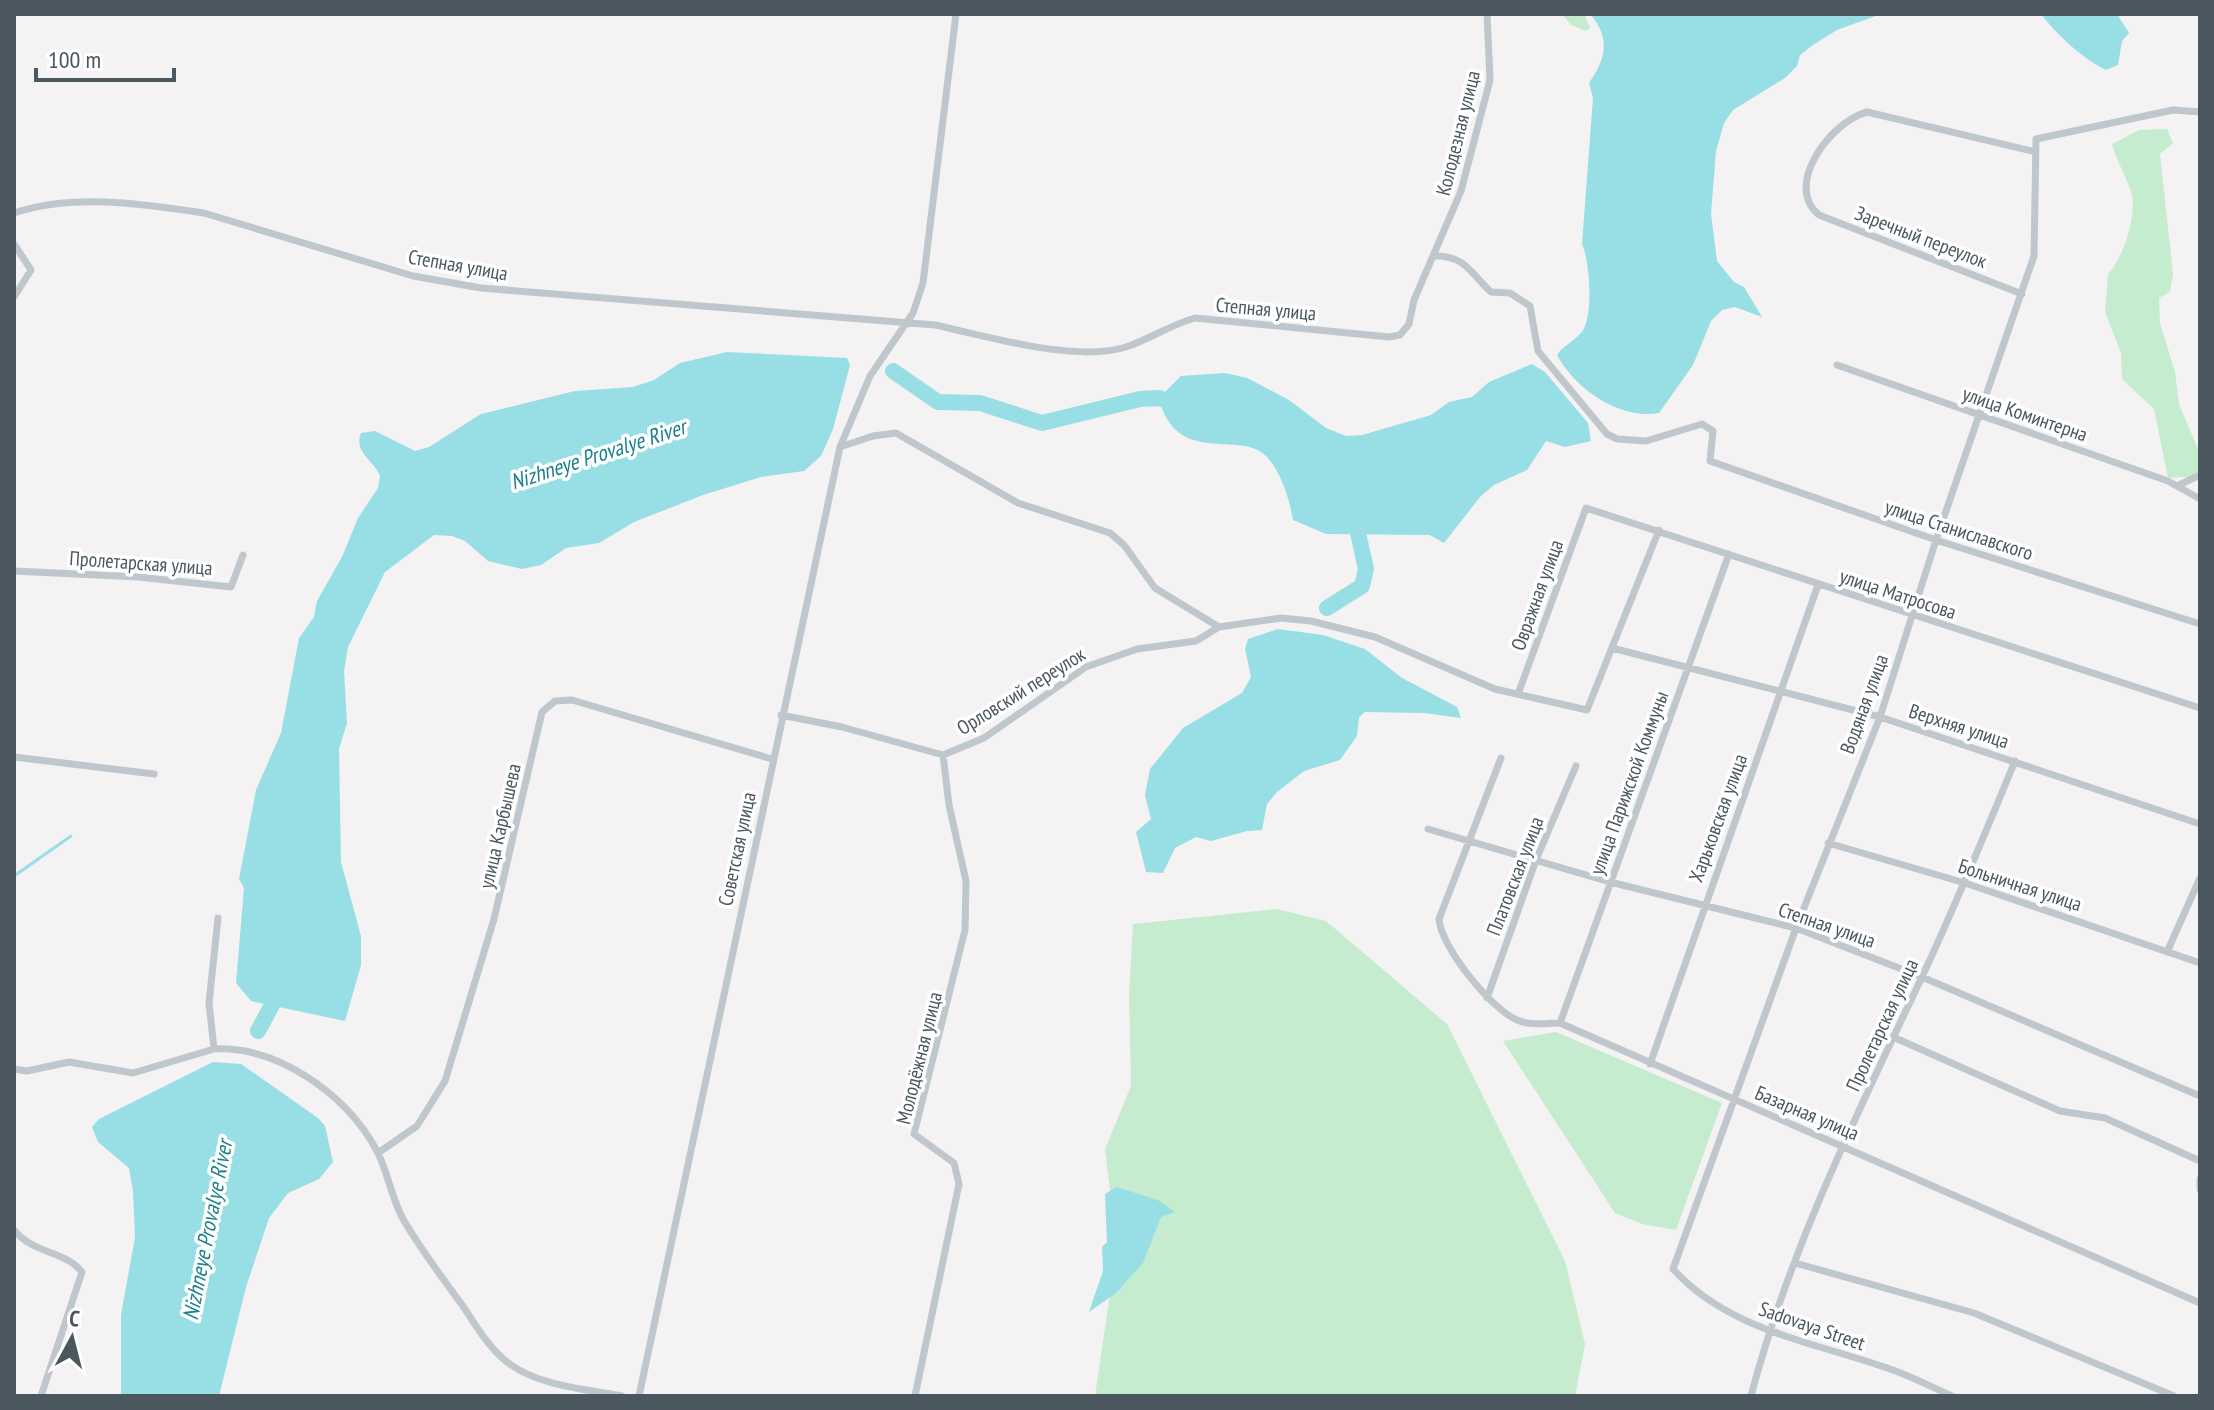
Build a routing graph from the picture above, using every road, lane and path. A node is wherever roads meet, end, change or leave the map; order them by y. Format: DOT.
graph roads {
  1 [pos="956,14"];
  2 [pos="1487,14"];
  3 [pos="2200,112"];
  4 [pos="2036,152"];
  5 [pos="14,213"];
  6 [pos="14,244"];
  7 [pos="1436,256"];
  8 [pos="2022,294"];
  9 [pos="14,297"];
  10 [pos="906,323"];
  11 [pos="1837,365"];
  12 [pos="1981,416"];
  13 [pos="840,447"];
  14 [pos="2200,475"];
  15 [pos="2179,485"];
  16 [pos="2200,499"];
  17 [pos="1586,508"];
  18 [pos="1659,530"];
  19 [pos="1936,540"];
  20 [pos="1729,554"];
  21 [pos="243,555"];
  22 [pos="14,571"];
  23 [pos="1818,585"];
  24 [pos="1912,615"];
  25 [pos="2200,624"];
  26 [pos="1219,627"];
  27 [pos="1612,648"];
  28 [pos="1687,670"];
  29 [pos="1782,692"];
  30 [pos="1518,694"];
  31 [pos="2200,708"];
  32 [pos="781,715"];
  33 [pos="1880,717"];
  34 [pos="943,755"];
  35 [pos="14,757"];
  36 [pos="1501,758"];
  37 [pos="772,759"];
  38 [pos="2015,761"];
  39 [pos="1576,766"];
  40 [pos="154,774"];
  41 [pos="2200,824"];
  42 [pos="1428,829"];
  43 [pos="1470,840"];
  44 [pos="1828,843"];
  45 [pos="1536,860"];
  46 [pos="2200,878"];
  47 [pos="1610,882"];
  48 [pos="1965,883"];
  49 [pos="1703,906"];
  50 [pos="218,918"];
  51 [pos="1796,928"];
  52 [pos="2167,952"];
  53 [pos="2200,963"];
  54 [pos="1922,977"];
  55 [pos="1487,998"];
  56 [pos="1560,1023"];
  57 [pos="1893,1037"];
  58 [pos="214,1049"];
  59 [pos="1650,1064"];
  60 [pos="14,1069"];
  61 [pos="2200,1096"];
  62 [pos="1734,1098"];
  63 [pos="1843,1145"];
  64 [pos="378,1153"];
  65 [pos="2200,1161"];
  66 [pos="2200,1179"];
  67 [pos="2200,1189"];
  68 [pos="14,1230"];
  69 [pos="1795,1263"];
  70 [pos="1673,1269"];
  71 [pos="2200,1303"];
  72 [pos="1768,1331"];
  73 [pos="41,1396"];
  74 [pos="622,1396"];
  75 [pos="639,1396"];
  76 [pos="915,1396"];
  77 [pos="1751,1396"];
  78 [pos="1952,1396"];
  79 [pos="2174,1396"];
  1 -- 10 [label="street"];
  2 -- 7 [label="street, Колодезная улица"];
  3 -- 4 [label="street, Водяная улица"];
  4 -- 8 [label="street, Водяная улица"];
  4 -- 8 [label="street, Заречный переулок"];
  5 -- 10 [label="street, Степная улица"];
  6 -- 9 [label="street"];
  7 -- 10 [label="street, Степная улица"];
  7 -- 19 [label="street, улица Станиславского"];
  8 -- 12 [label="street, Водяная улица"];
  10 -- 13 [label="street, Советская улица"];
  11 -- 12 [label="street, улица Коминтерна"];
  12 -- 15 [label="street, улица Коминтерна"];
  12 -- 19 [label="street, Водяная улица"];
  13 -- 26 [label="street"];
  13 -- 32 [label="street, Советская улица"];
  14 -- 15 [label="street"];
  15 -- 16 [label="street, улица Коминтерна"];
  17 -- 18 [label="street, улица Матросова"];
  17 -- 30 [label="street, Овражная улица"];
  18 -- 20 [label="street, улица Матросова"];
  18 -- 27 [label="street"];
  19 -- 24 [label="street, Водяная улица"];
  19 -- 25 [label="street, улица Станиславского"];
  20 -- 23 [label="street, улица Матросова"];
  20 -- 28 [label="street, улица Парижской Коммуны"];
  21 -- 22 [label="street, Пролетарская улица"];
  23 -- 24 [label="street, улица Матросова"];
  23 -- 29 [label="street, Харьковская улица"];
  24 -- 31 [label="street, улица Матросова"];
  24 -- 33 [label="street, Водяная улица"];
  26 -- 30 [label="street, Орловский переулок"];
  26 -- 34 [label="street, Орловский переулок"];
  27 -- 28 [label="street, Верхняя улица"];
  27 -- 30 [label="street, Орловский переулок"];
  28 -- 29 [label="street, Верхняя улица"];
  28 -- 47 [label="street, улица Парижской Коммуны"];
  29 -- 33 [label="street, Верхняя улица"];
  29 -- 49 [label="street, Харьковская улица"];
  32 -- 34 [label="street, Орловский переулок"];
  32 -- 37 [label="street, Советская улица"];
  33 -- 38 [label="street, Верхняя улица"];
  33 -- 44 [label="street, Водяная улица"];
  34 -- 76 [label="street, Молодёжная улица"];
  35 -- 40 [label="street"];
  36 -- 43 [label="street"];
  37 -- 64 [label="street, улица Карбышева"];
  37 -- 75 [label="street, Советская улица"];
  38 -- 41 [label="street, Верхняя улица"];
  38 -- 48 [label="street, Пролетарская улица"];
  39 -- 45 [label="street, Платовская улица"];
  42 -- 43 [label="street, Степная улица"];
  43 -- 45 [label="street, Степная улица"];
  43 -- 55 [label="street, Базарная улица"];
  44 -- 48 [label="street, Больничная улица"];
  44 -- 51 [label="street, Водяная улица"];
  45 -- 47 [label="street, Степная улица"];
  45 -- 55 [label="street, Платовская улица"];
  46 -- 52 [label="street"];
  47 -- 49 [label="street, Степная улица"];
  47 -- 56 [label="street, улица Парижской Коммуны"];
  48 -- 52 [label="street, Больничная улица"];
  48 -- 54 [label="street, Пролетарская улица"];
  49 -- 51 [label="street, Степная улица"];
  49 -- 59 [label="street, Харьковская улица"];
  50 -- 58 [label="street"];
  51 -- 54 [label="street, Степная улица"];
  51 -- 62 [label="street, Водяная улица"];
  52 -- 53 [label="street, Больничная улица"];
  54 -- 57 [label="street, Пролетарская улица"];
  54 -- 61 [label="street, Степная улица"];
  55 -- 56 [label="street, Базарная улица"];
  56 -- 59 [label="street, Базарная улица"];
  57 -- 63 [label="street, Пролетарская улица"];
  57 -- 65 [label="street"];
  58 -- 60 [label="street"];
  58 -- 64 [label="street"];
  59 -- 62 [label="street, Базарная улица"];
  62 -- 63 [label="street, Базарная улица"];
  62 -- 70 [label="street, Водяная улица"];
  63 -- 69 [label="street, Пролетарская улица"];
  63 -- 71 [label="street, Базарная улица"];
  64 -- 74 [label="street"];
  66 -- 67 [label="street"];
  68 -- 73 [label="street"];
  69 -- 72 [label="street, Пролетарская улица"];
  69 -- 79 [label="street"];
  70 -- 72 [label="street, Sadovaya Street"];
  72 -- 77 [label="street, Пролетарская улица"];
  72 -- 78 [label="street, Sadovaya Street"];
}
